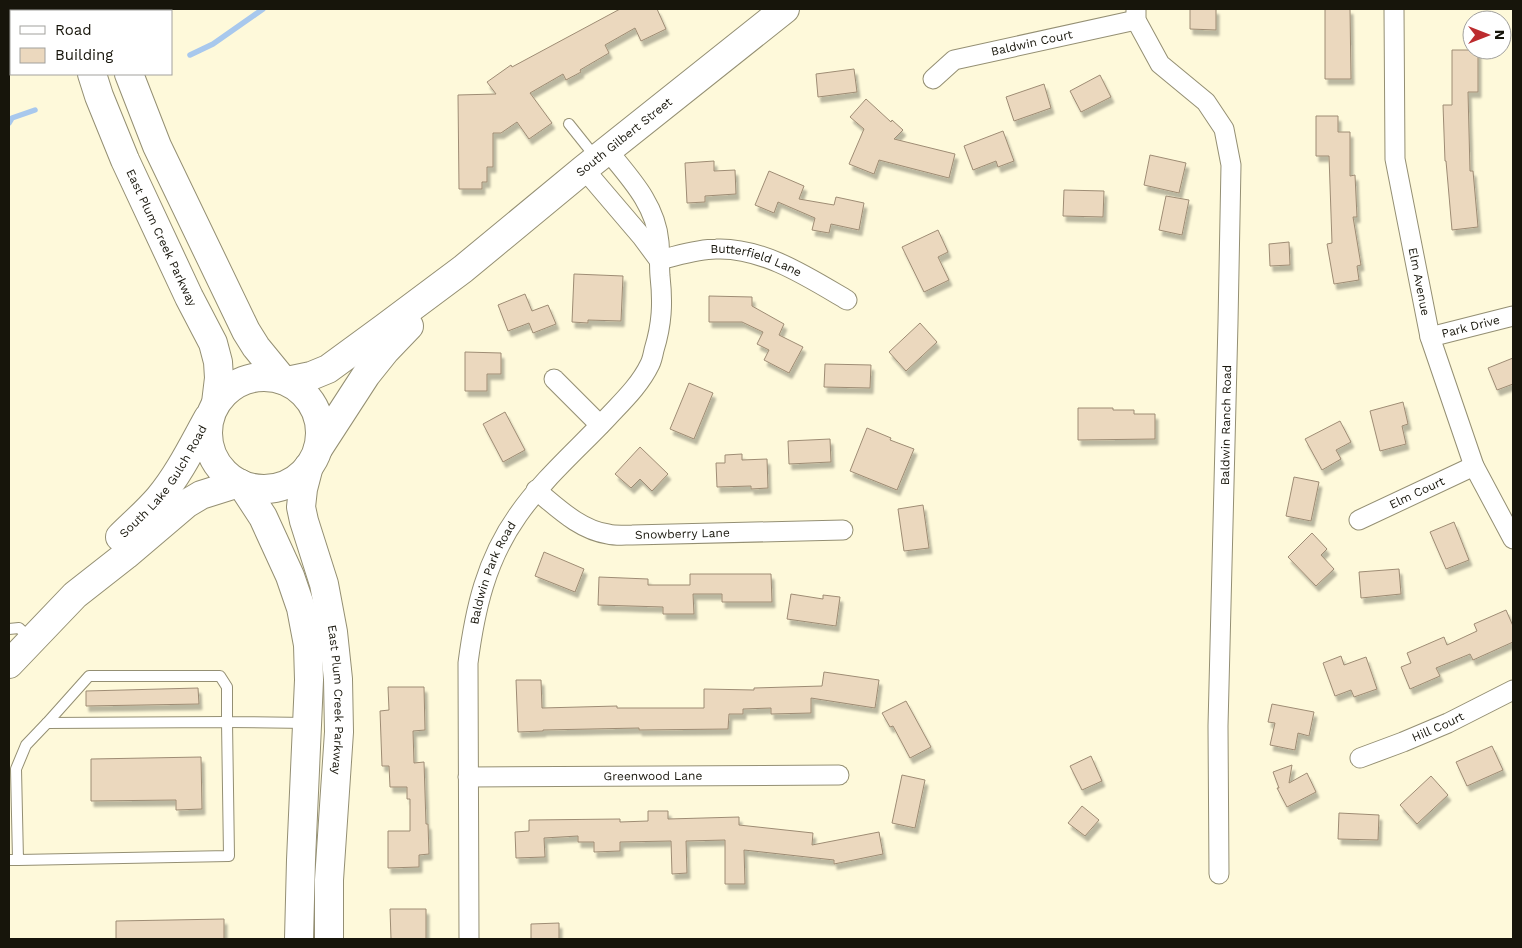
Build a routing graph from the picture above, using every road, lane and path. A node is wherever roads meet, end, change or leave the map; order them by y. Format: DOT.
graph roads {
  1 [pos="785,9"];
  2 [pos="1394,9"];
  3 [pos="1136,14"];
  4 [pos="92,75"];
  5 [pos="129,75"];
  6 [pos="933,80"];
  7 [pos="569,124"];
  8 [pos="597,160"];
  9 [pos="659,260"];
  10 [pos="463,269"];
  11 [pos="848,300"];
  12 [pos="1513,316"];
  13 [pos="1430,337"];
  14 [pos="554,379"];
  15 [pos="285,380"];
  16 [pos="214,408"];
  17 [pos="600,425"];
  18 [pos="314,457"];
  19 [pos="1474,466"];
  20 [pos="241,484"];
  21 [pos="536,490"];
  22 [pos="1359,520"];
  23 [pos="843,530"];
  24 [pos="1513,539"];
  25 [pos="74,595"];
  26 [pos="20,634"];
  27 [pos="9,664"];
  28 [pos="1513,690"];
  29 [pos="46,722"];
  30 [pos="227,722"];
  31 [pos="308,722"];
  32 [pos="1360,758"];
  33 [pos="839,775"];
  34 [pos="468,777"];
  35 [pos="14,860"];
  36 [pos="1219,874"];
  37 [pos="329,880"];
  38 [pos="299,939"];
  39 [pos="329,939"];
  40 [pos="469,939"];
  1 -- 8 [label="main road, South Gilbert Street"];
  2 -- 13 [label="street, Elm Avenue"];
  3 -- 6 [label="street, Baldwin Court"];
  3 -- 36 [label="street, Baldwin Ranch Road"];
  4 -- 16 [label="main road, East Plum Creek Parkway"];
  5 -- 15 [label="main road"];
  7 -- 8 [label="lane"];
  8 -- 9 [label="street"];
  8 -- 9 [label="street, Baldwin Park Road"];
  8 -- 10 [label="main road, South Gilbert Street"];
  9 -- 11 [label="street, Butterfield Lane"];
  9 -- 17 [label="street, Baldwin Park Road"];
  10 -- 15 [label="main road, South Gilbert Street"];
  10 -- 18 [label="main road, South Gilbert Street"];
  12 -- 13 [label="street, Park Drive"];
  13 -- 19 [label="street, Elm Avenue"];
  14 -- 17 [label="street"];
  15 -- 16 [label="main road"];
  15 -- 18 [label="main road"];
  16 -- 20 [label="main road"];
  16 -- 25 [label="main road, South Lake Gulch Road"];
  17 -- 21 [label="street, Baldwin Park Road"];
  18 -- 20 [label="main road"];
  18 -- 37 [label="main road, East Plum Creek Parkway"];
  19 -- 22 [label="street, Elm Court"];
  19 -- 24 [label="street, Elm Avenue"];
  20 -- 25 [label="main road, South Lake Gulch Road"];
  20 -- 31 [label="main road, East Plum Creek Parkway"];
  21 -- 23 [label="street, Snowberry Lane"];
  21 -- 34 [label="street, Baldwin Park Road"];
  25 -- 26 [label="main road, South Lake Gulch Road"];
  26 -- 27 [label="main road, South Lake Gulch Road"];
  28 -- 32 [label="street, Hill Court"];
  29 -- 30 [label="lane"];
  29 -- 30 [label="lane"];
  29 -- 35 [label="lane"];
  30 -- 31 [label="lane"];
  30 -- 35 [label="lane"];
  31 -- 37 [label="main road"];
  31 -- 38 [label="main road, East Plum Creek Parkway"];
  33 -- 34 [label="street, Greenwood Lane"];
  34 -- 40 [label="street, Baldwin Park Road"];
  37 -- 39 [label="main road, East Plum Creek Parkway"];
}
